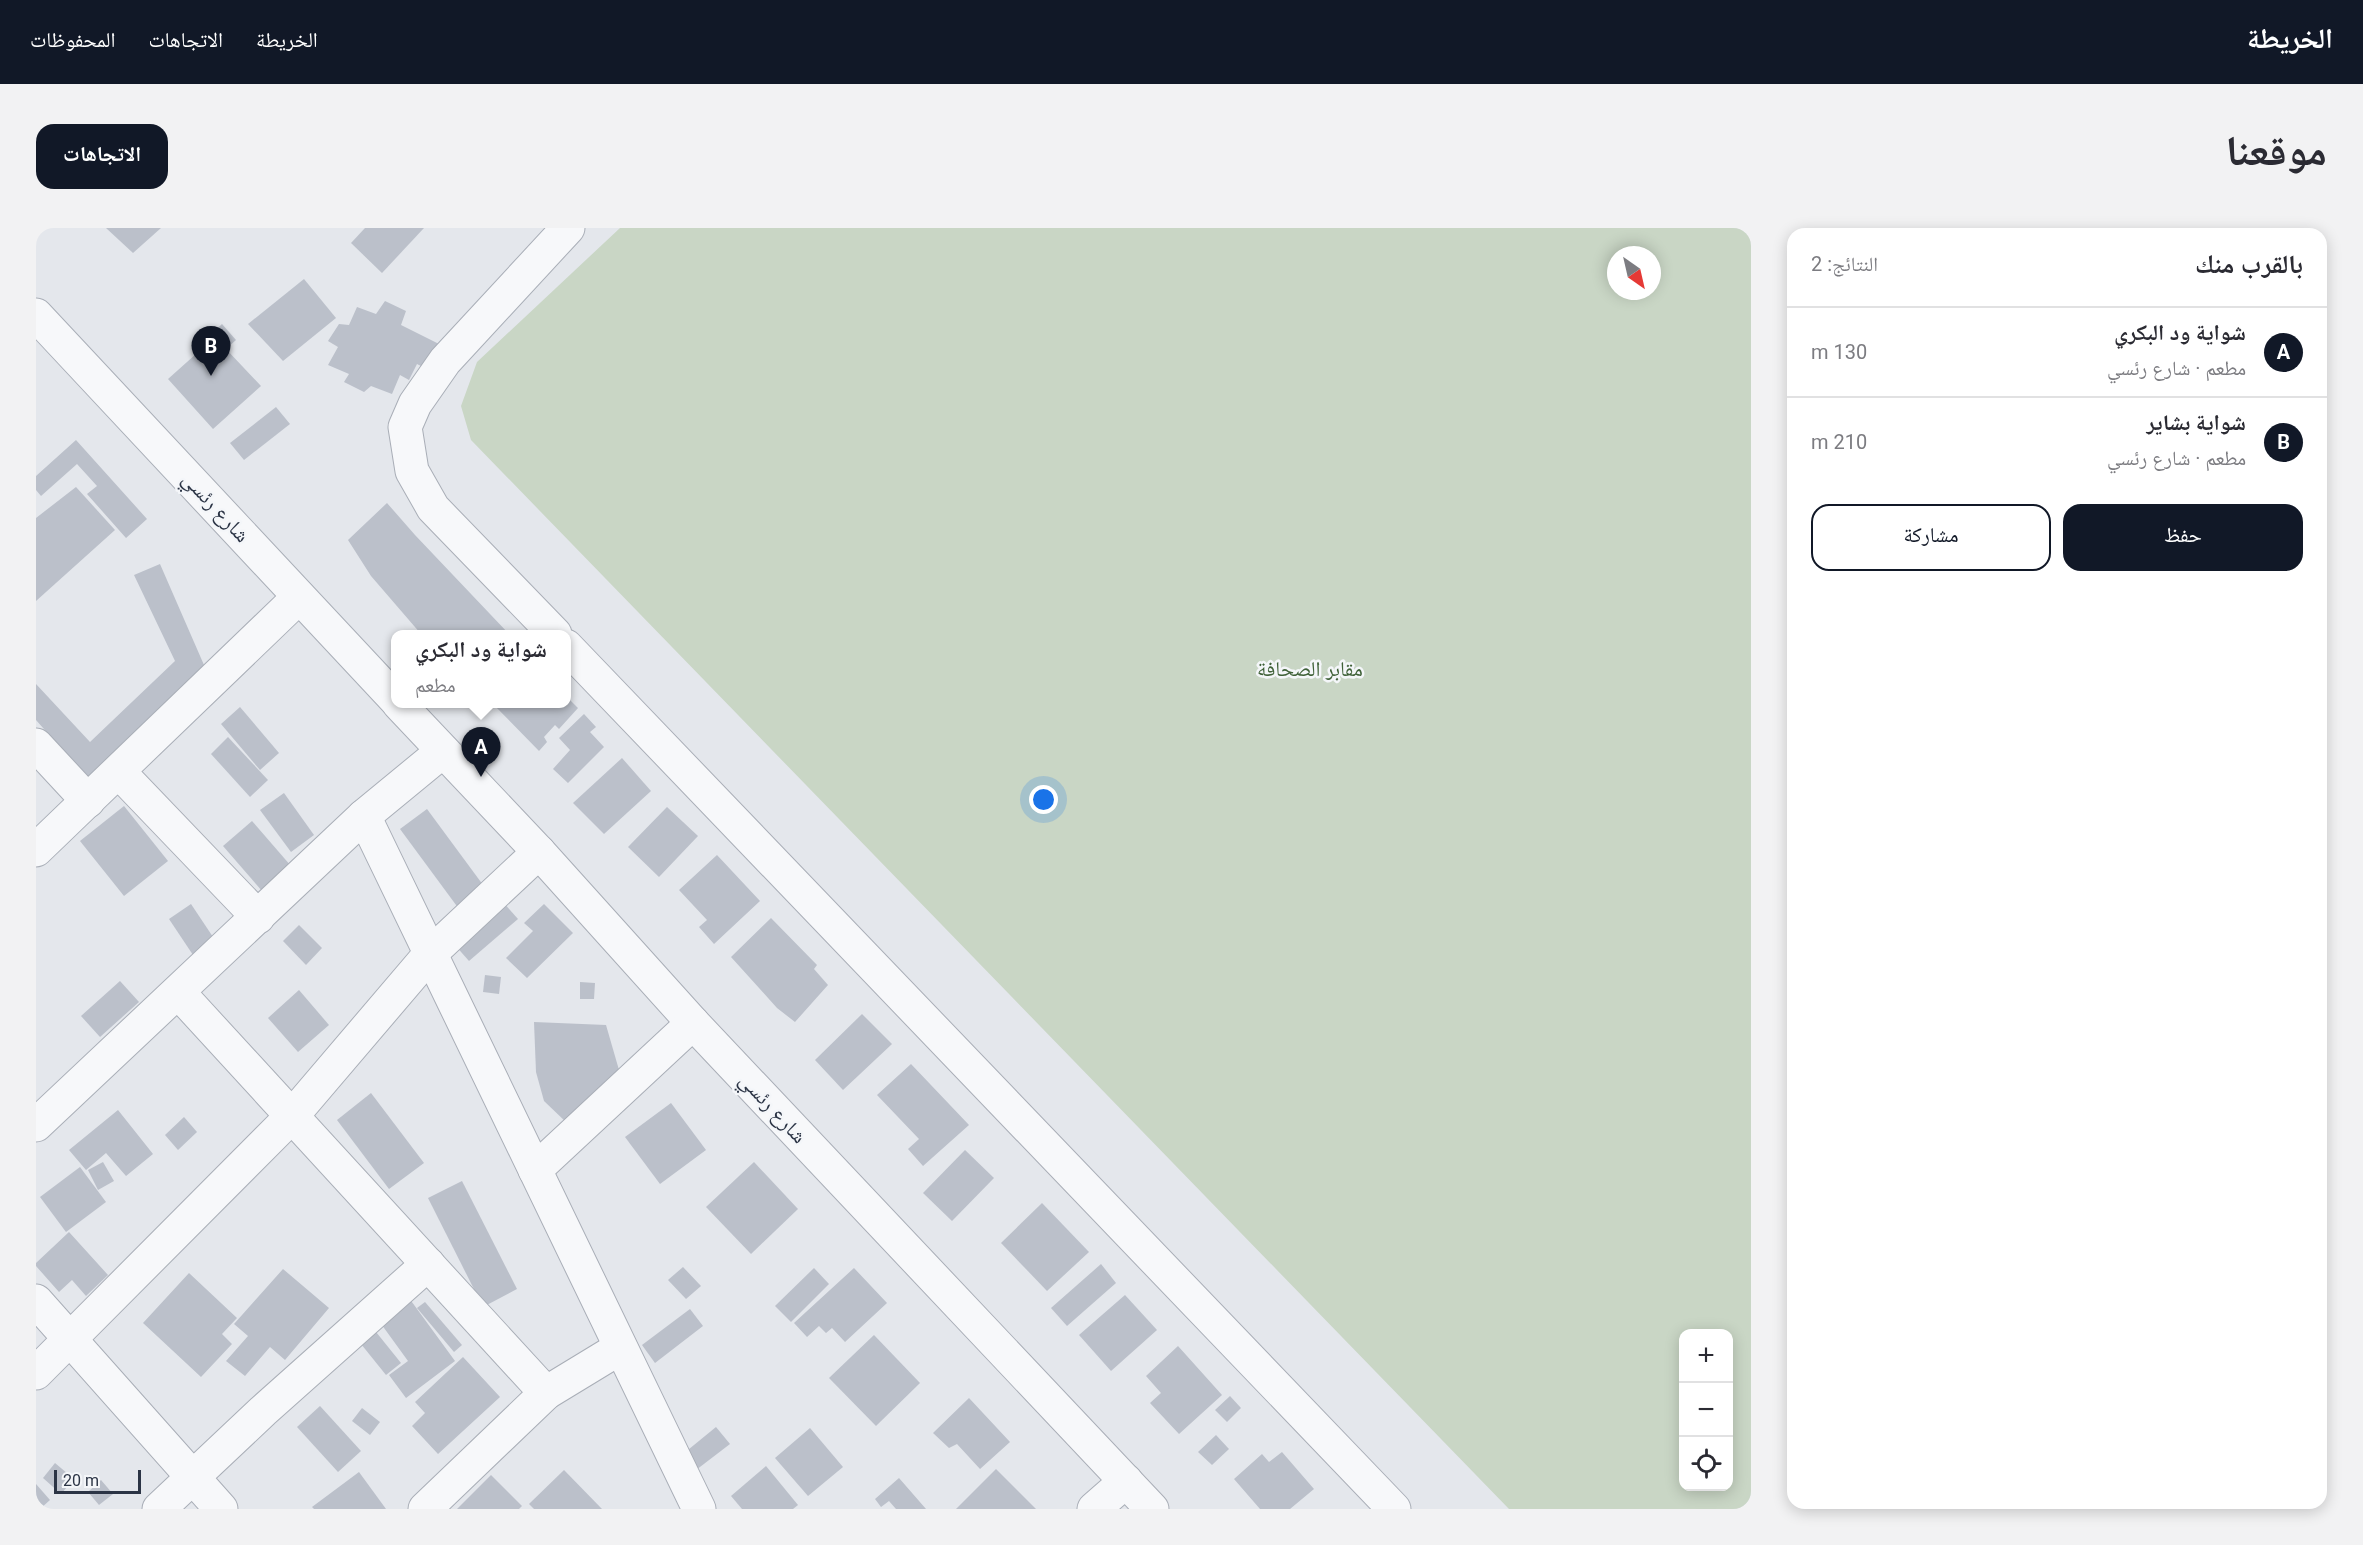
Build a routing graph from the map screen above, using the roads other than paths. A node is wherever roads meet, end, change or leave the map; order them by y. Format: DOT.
graph roads {
  1 [pos="568,228"];
  2 [pos="39,325"];
  3 [pos="299,597"];
  4 [pos="551,630"];
  5 [pos="571,650"];
  6 [pos="391,696"];
  7 [pos="403,708"];
  8 [pos="36,745"];
  9 [pos="443,751"];
  10 [pos="119,772"];
  11 [pos="88,801"];
  12 [pos="364,816"];
  13 [pos="36,850"];
  14 [pos="540,852"];
  15 [pos="258,916"];
  16 [pos="430,954"];
  17 [pos="179,993"];
  18 [pos="693,1023"];
  19 [pos="292,1116"];
  20 [pos="36,1125"];
  21 [pos="535,1170"];
  22 [pos="428,1264"];
  23 [pos="36,1301"];
  24 [pos="70,1339"];
  25 [pos="620,1348"];
  26 [pos="36,1373"];
  27 [pos="546,1393"];
  28 [pos="193,1477"];
  29 [pos="1126,1481"];
  30 [pos="159,1509"];
  31 [pos="222,1509"];
  32 [pos="425,1509"];
  33 [pos="699,1509"];
  34 [pos="1094,1509"];
  35 [pos="1152,1509"];
  36 [pos="1394,1509"];
  1 -- 4 [label="street"];
  2 -- 3 [label="street, شارع رئسي"];
  3 -- 6 [label="street, شارع رئسي"];
  3 -- 10 [label="street"];
  5 -- 36 [label="street"];
  7 -- 9 [label="street, شارع رئسي"];
  8 -- 11 [label="street"];
  9 -- 12 [label="street"];
  9 -- 14 [label="street, شارع رئسي"];
  10 -- 11 [label="street"];
  10 -- 15 [label="street"];
  11 -- 13 [label="street"];
  12 -- 15 [label="street"];
  12 -- 16 [label="street"];
  14 -- 16 [label="street"];
  14 -- 18 [label="street, شارع رئسي"];
  15 -- 17 [label="street"];
  16 -- 19 [label="street"];
  16 -- 21 [label="street"];
  17 -- 19 [label="street"];
  17 -- 20 [label="street"];
  18 -- 21 [label="street"];
  18 -- 29 [label="street, شارع رئسي"];
  19 -- 22 [label="street"];
  19 -- 24 [label="street"];
  21 -- 25 [label="street"];
  22 -- 27 [label="street"];
  22 -- 28 [label="street"];
  23 -- 24 [label="street"];
  24 -- 26 [label="street"];
  24 -- 28 [label="street"];
  25 -- 27 [label="street"];
  25 -- 33 [label="street"];
  27 -- 32 [label="street"];
  28 -- 30 [label="street"];
  28 -- 31 [label="street"];
  29 -- 34 [label="street"];
  29 -- 35 [label="street, شارع رئسي"];
}
